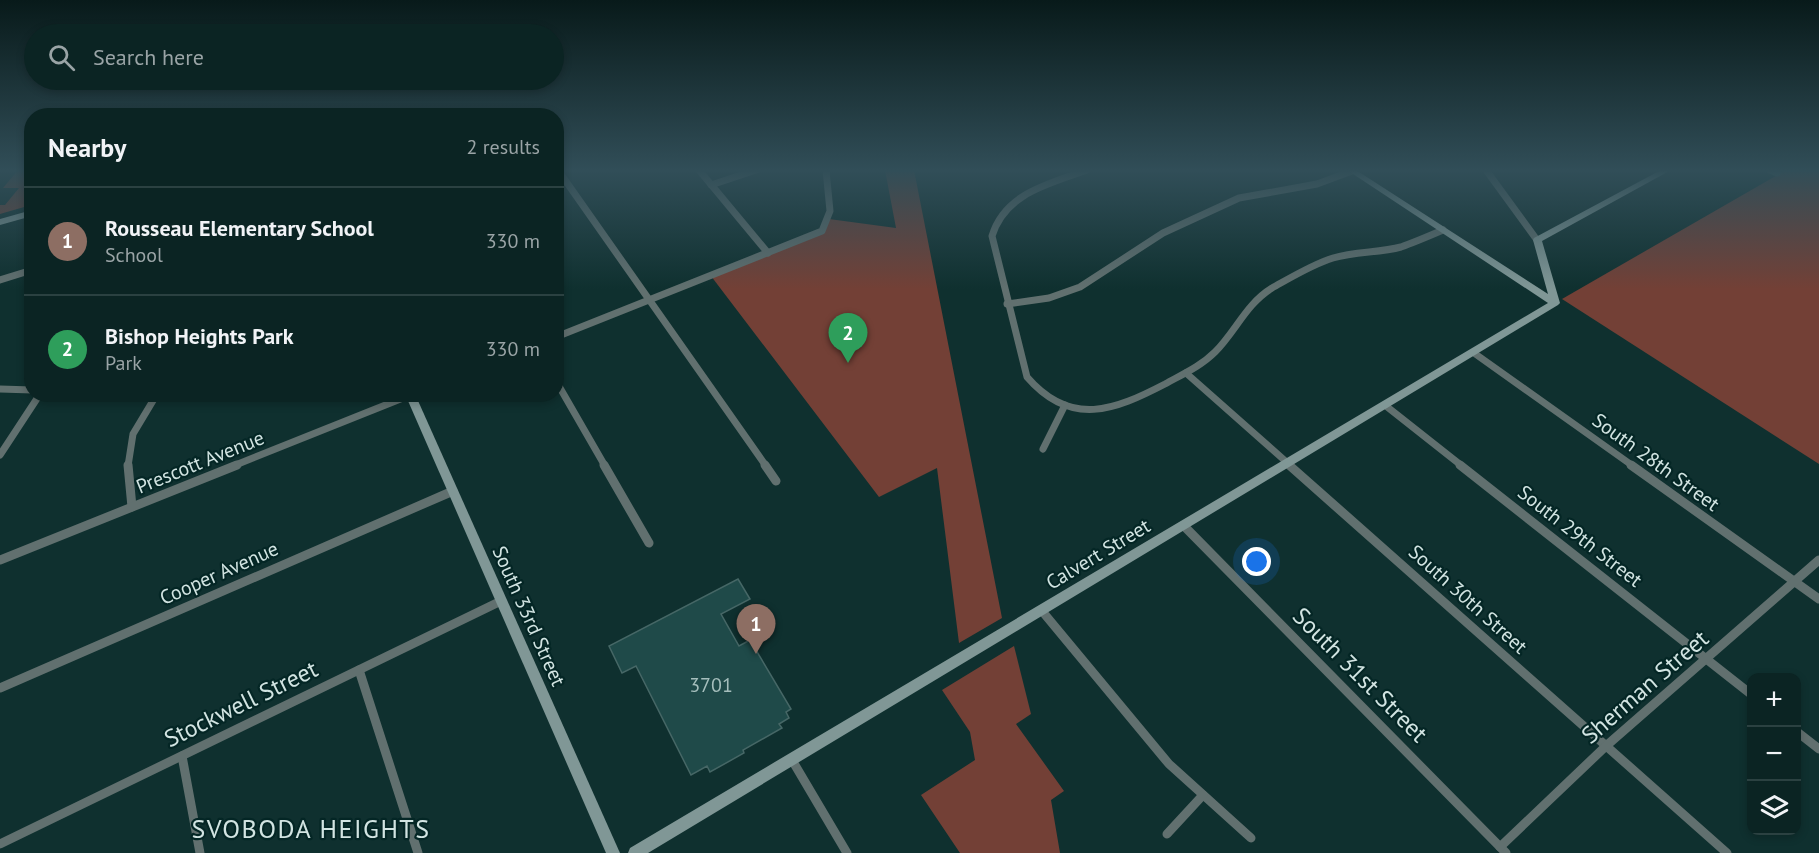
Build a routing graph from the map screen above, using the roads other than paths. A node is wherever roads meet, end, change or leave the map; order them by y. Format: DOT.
graph roads {
  1 [pos="586,210"];
  2 [pos="732,210"];
  3 [pos="829,210"];
  4 [pos="1005,210"];
  5 [pos="1213,210"];
  6 [pos="1412,210"];
  7 [pos="1515,210"];
  8 [pos="1593,210"];
  9 [pos="24,215"];
  10 [pos="0,222"];
  11 [pos="1443,230"];
  12 [pos="1537,240"];
  13 [pos="768,253"];
  14 [pos="24,272"];
  15 [pos="1546,276"];
  16 [pos="0,280"];
  17 [pos="1522,281"];
  18 [pos="649,300"];
  19 [pos="1555,303"];
  20 [pos="1008,304"];
  21 [pos="564,334"];
  22 [pos="1474,353"];
  23 [pos="1186,373"];
  24 [pos="0,389"];
  25 [pos="24,390"];
  26 [pos="564,395"];
  27 [pos="34,402"];
  28 [pos="151,402"];
  29 [pos="394,402"];
  30 [pos="414,402"];
  31 [pos="1065,405"];
  32 [pos="1386,406"];
  33 [pos="1043,448"];
  34 [pos="0,455"];
  35 [pos="1288,464"];
  36 [pos="776,481"];
  37 [pos="453,491"];
  38 [pos="132,507"];
  39 [pos="1184,526"];
  40 [pos="649,543"];
  41 [pos="0,560"];
  42 [pos="1819,560"];
  43 [pos="1794,581"];
  44 [pos="1819,599"];
  45 [pos="501,601"];
  46 [pos="1042,610"];
  47 [pos="1706,659"];
  48 [pos="359,670"];
  49 [pos="0,688"];
  50 [pos="1747,691"];
  51 [pos="1801,734"];
  52 [pos="1606,746"];
  53 [pos="1819,749"];
  54 [pos="182,756"];
  55 [pos="792,760"];
  56 [pos="1203,795"];
  57 [pos="1167,834"];
  58 [pos="1251,838"];
  59 [pos="0,844"];
  60 [pos="1503,850"];
  61 [pos="200,853"];
  62 [pos="418,853"];
  63 [pos="613,853"];
  64 [pos="635,853"];
  65 [pos="847,853"];
  66 [pos="1726,853"];
  1 -- 18 [label="street"];
  2 -- 13 [label="street"];
  3 -- 13 [label="street"];
  4 -- 20 [label="street"];
  5 -- 20 [label="street"];
  6 -- 11 [label="street"];
  7 -- 12 [label="street"];
  8 -- 12 [label="street"];
  9 -- 10 [label="street"];
  11 -- 17 [label="street"];
  11 -- 23 [label="street"];
  12 -- 15 [label="street"];
  13 -- 18 [label="street"];
  14 -- 16 [label="street"];
  15 -- 17 [label="street"];
  15 -- 19 [label="street"];
  17 -- 19 [label="street"];
  18 -- 21 [label="street"];
  18 -- 36 [label="street"];
  19 -- 22 [label="street, Calvert Street"];
  20 -- 31 [label="street"];
  22 -- 32 [label="street, Calvert Street"];
  22 -- 43 [label="street, South 28th Street"];
  23 -- 31 [label="street"];
  23 -- 35 [label="street, South 30th Street"];
  24 -- 25 [label="street"];
  26 -- 40 [label="street"];
  27 -- 34 [label="street"];
  28 -- 38 [label="street"];
  29 -- 38 [label="street, Prescott Avenue"];
  30 -- 37 [label="street, South 33rd Street"];
  31 -- 33 [label="street"];
  32 -- 35 [label="street, Calvert Street"];
  32 -- 47 [label="street, South 29th Street"];
  35 -- 39 [label="street, Calvert Street"];
  35 -- 52 [label="street, South 30th Street"];
  37 -- 45 [label="street, South 33rd Street"];
  37 -- 49 [label="street, Cooper Avenue"];
  38 -- 41 [label="street, Prescott Avenue"];
  39 -- 46 [label="street, Calvert Street"];
  39 -- 60 [label="street, South 31st Street"];
  42 -- 43 [label="street, Sherman Street"];
  43 -- 44 [label="street, South 28th Street"];
  43 -- 47 [label="street, Sherman Street"];
  45 -- 48 [label="street, Stockwell Street"];
  45 -- 63 [label="street, South 33rd Street"];
  46 -- 55 [label="street, Calvert Street"];
  46 -- 56 [label="street"];
  47 -- 50 [label="street, South 29th Street"];
  47 -- 52 [label="street, Sherman Street"];
  48 -- 54 [label="street, Stockwell Street"];
  48 -- 62 [label="street"];
  51 -- 53 [label="street"];
  52 -- 60 [label="street, Sherman Street"];
  52 -- 66 [label="street, South 30th Street"];
  54 -- 59 [label="street, Stockwell Street"];
  54 -- 61 [label="street"];
  55 -- 64 [label="street, Calvert Street"];
  55 -- 65 [label="street"];
  56 -- 57 [label="street"];
  56 -- 58 [label="street"];
}
